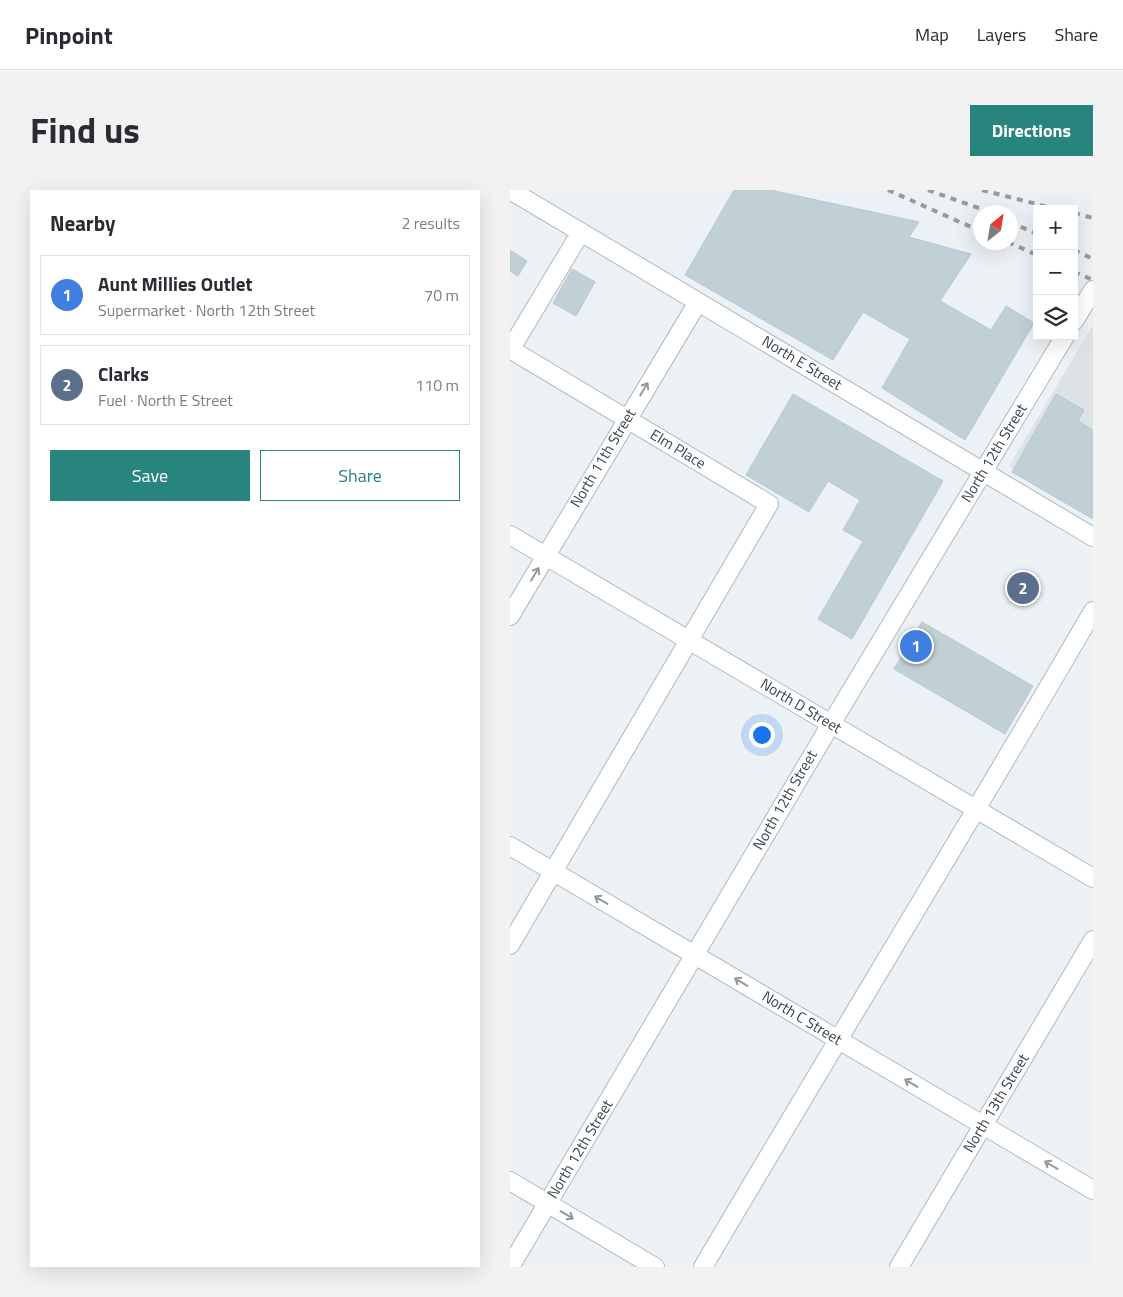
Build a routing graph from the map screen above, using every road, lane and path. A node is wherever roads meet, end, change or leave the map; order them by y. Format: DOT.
graph roads {
  1 [pos="510,190"];
  2 [pos="581,232"];
  3 [pos="1093,290"];
  4 [pos="698,302"];
  5 [pos="1078,314"];
  6 [pos="1063,340"];
  7 [pos="510,349"];
  8 [pos="626,418"];
  9 [pos="983,472"];
  10 [pos="510,535"];
  11 [pos="1093,537"];
  12 [pos="546,556"];
  13 [pos="1093,611"];
  14 [pos="510,616"];
  15 [pos="690,641"];
  16 [pos="830,724"];
  17 [pos="977,810"];
  18 [pos="510,846"];
  19 [pos="554,872"];
  20 [pos="1093,878"];
  21 [pos="1093,940"];
  22 [pos="510,945"];
  23 [pos="694,955"];
  24 [pos="837,1039"];
  25 [pos="983,1125"];
  26 [pos="510,1181"];
  27 [pos="1093,1190"];
  28 [pos="548,1204"];
  29 [pos="510,1267"];
  30 [pos="655,1267"];
  31 [pos="703,1267"];
  32 [pos="899,1267"];
  1 -- 2 [label="street, North E Street"];
  2 -- 4 [label="street, North E Street"];
  2 -- 7 [label="street"];
  3 -- 5 [label="street"];
  8 -- 4 [label="street, North 11th Street, one-way"];
  4 -- 9 [label="street, North E Street"];
  6 -- 9 [label="street, North 12th Street"];
  7 -- 8 [label="street, Elm Place"];
  8 -- 12 [label="street, North 11th Street"];
  8 -- 15 [label="street, Elm Place"];
  9 -- 11 [label="street, North E Street"];
  9 -- 16 [label="street, North 12th Street"];
  10 -- 12 [label="street, North D Street"];
  14 -- 12 [label="street, North 11th Street, one-way"];
  12 -- 15 [label="street, North D Street"];
  13 -- 17 [label="street"];
  15 -- 16 [label="street, North D Street"];
  15 -- 19 [label="street"];
  16 -- 17 [label="street, North D Street"];
  16 -- 23 [label="street, North 12th Street"];
  17 -- 20 [label="street, North D Street"];
  17 -- 24 [label="street"];
  18 -- 19 [label="street, North C Street"];
  19 -- 22 [label="street"];
  23 -- 19 [label="street, North C Street, one-way"];
  21 -- 25 [label="street, North 13th Street"];
  24 -- 23 [label="street, North C Street, one-way"];
  23 -- 28 [label="street, North 12th Street"];
  25 -- 24 [label="street, North C Street, one-way"];
  24 -- 31 [label="street"];
  27 -- 25 [label="street, North C Street, one-way"];
  25 -- 32 [label="street, North 13th Street"];
  26 -- 28 [label="street"];
  28 -- 29 [label="street, North 12th Street"];
  28 -- 30 [label="street, one-way"];
}
